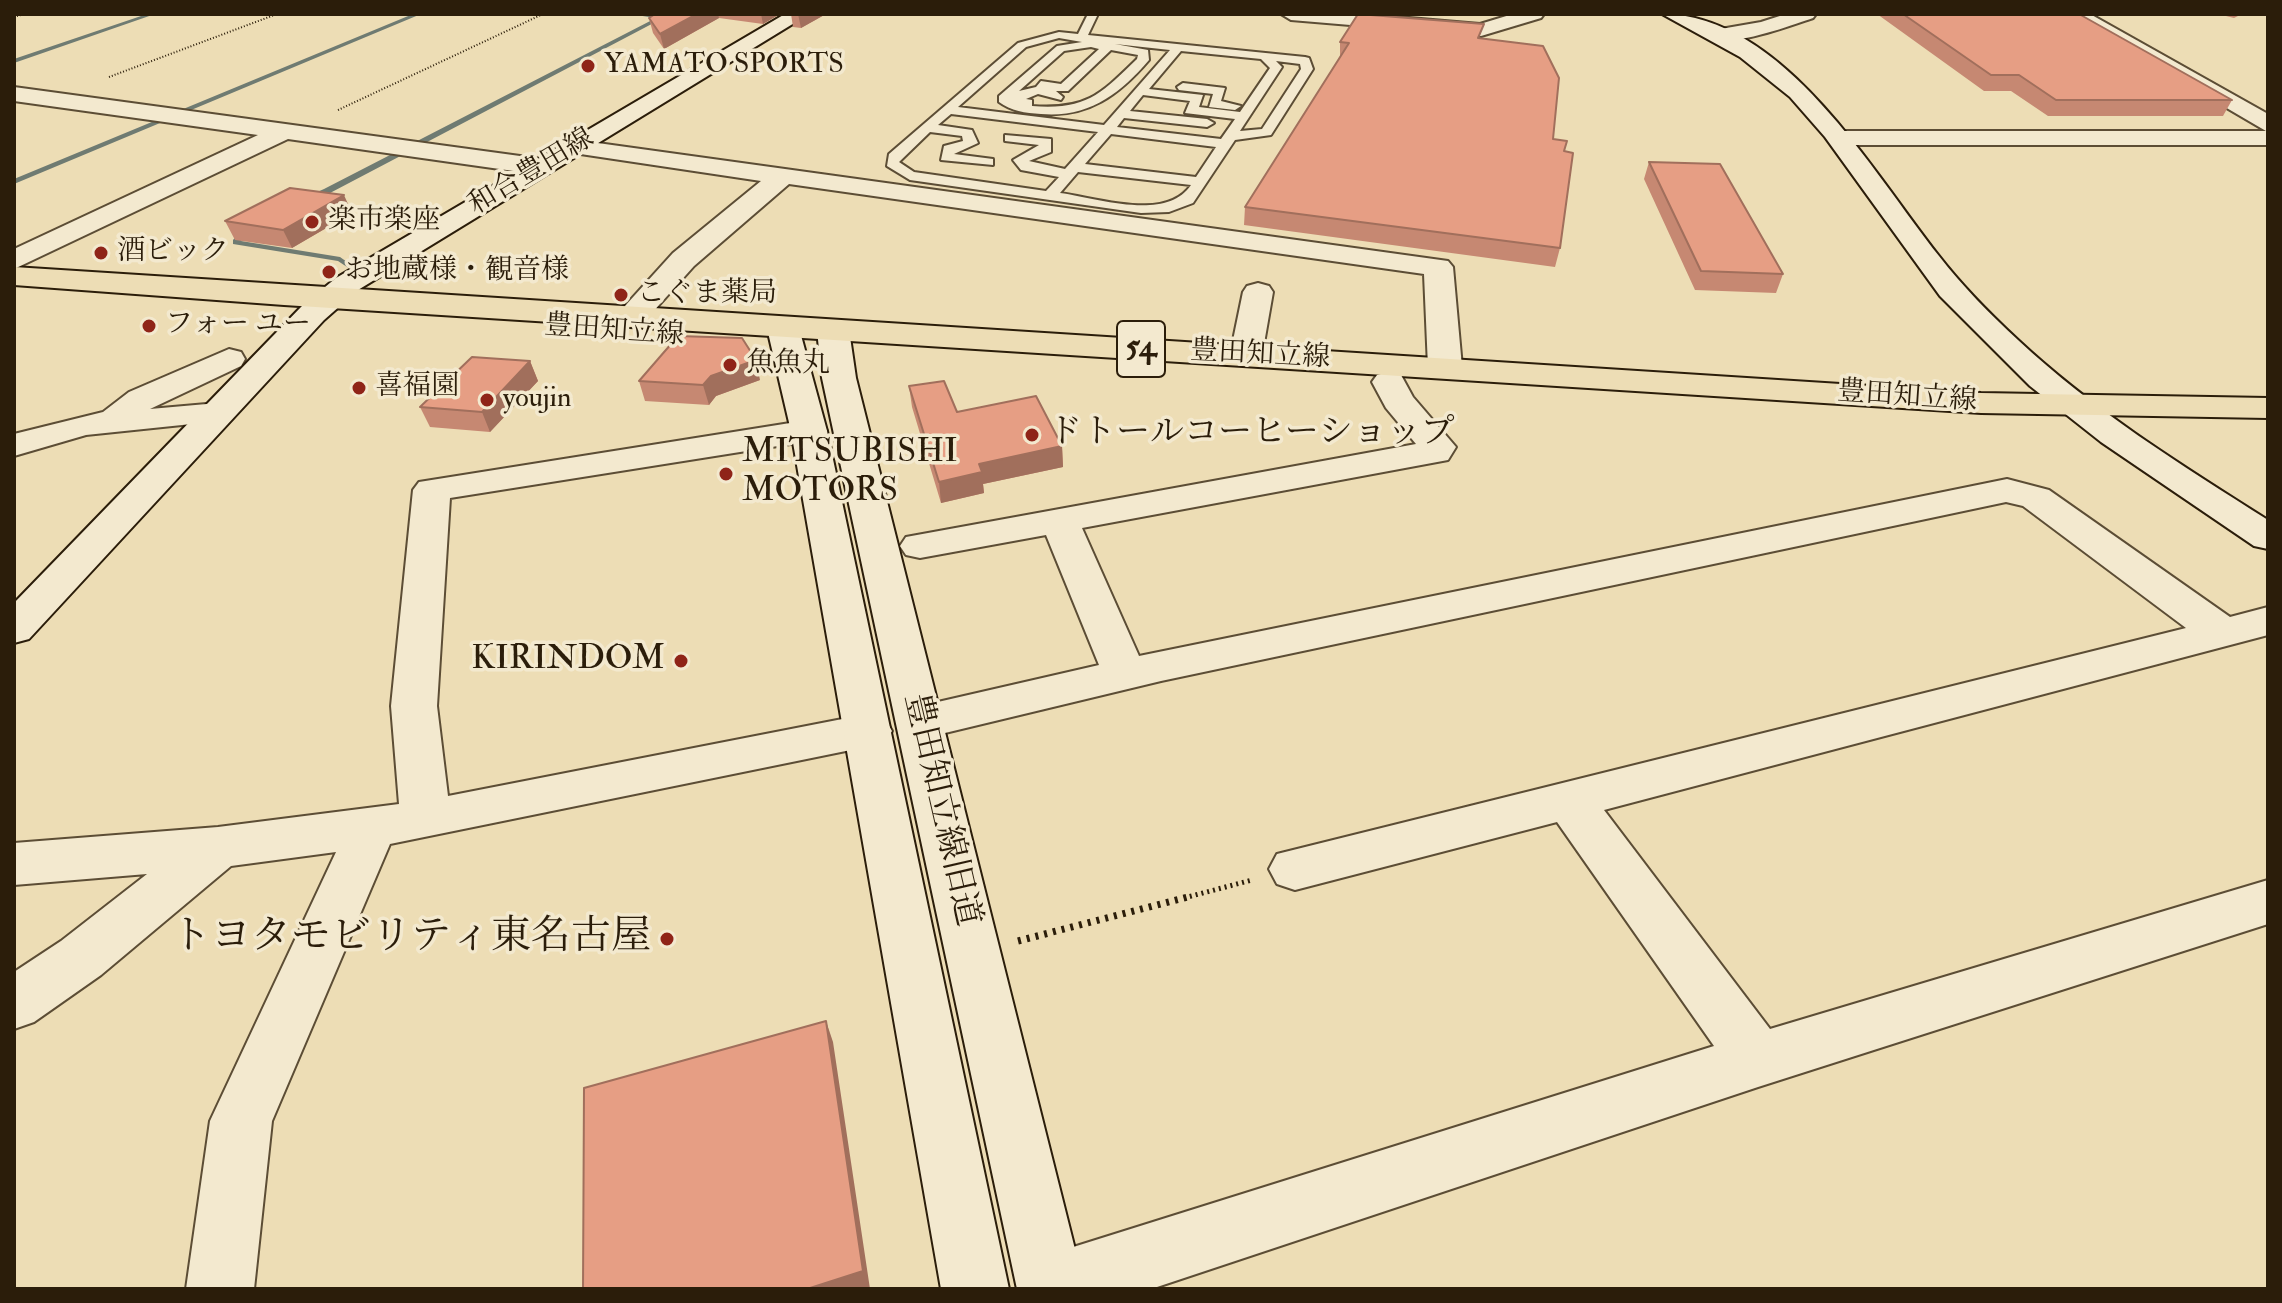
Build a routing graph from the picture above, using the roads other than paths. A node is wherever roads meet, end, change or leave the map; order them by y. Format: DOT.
graph roads {
  1 [pos="799,14"];
  2 [pos="1093,14"];
  3 [pos="1291,14"];
  4 [pos="1534,14"];
  5 [pos="1672,14"];
  6 [pos="1806,14"];
  7 [pos="2076,14"];
  8 [pos="1716,35"];
  9 [pos="1095,45"];
  10 [pos="1179,46"];
  11 [pos="1127,50"];
  12 [pos="1264,56"];
  13 [pos="1024,79"];
  14 [pos="1232,82"];
  15 [pos="1145,83"];
  16 [pos="1248,84"];
  17 [pos="1263,85"];
  18 [pos="1069,87"];
  19 [pos="1108,92"];
  20 [pos="14,94"];
  21 [pos="51,99"];
  22 [pos="950,110"];
  23 [pos="1028,110"];
  24 [pos="14,113"];
  25 [pos="1118,113"];
  26 [pos="982,114"];
  27 [pos="2268,124"];
  28 [pos="1237,126"];
  29 [pos="930,128"];
  30 [pos="1105,128"];
  31 [pos="288,132"];
  32 [pos="1010,138"];
  33 [pos="1839,138"];
  34 [pos="2268,138"];
  35 [pos="576,147"];
  36 [pos="1086,151"];
  37 [pos="1102,153"];
  38 [pos="1196,164"];
  39 [pos="1212,166"];
  40 [pos="542,167"];
  41 [pos="1071,170"];
  42 [pos="783,176"];
  43 [pos="1201,182"];
  44 [pos="966,184"];
  45 [pos="1050,196"];
  46 [pos="1138,197"];
  47 [pos="1088,201"];
  48 [pos="14,260"];
  49 [pos="14,276"];
  50 [pos="1258,292"];
  51 [pos="14,295"];
  52 [pos="321,306"];
  53 [pos="631,317"];
  54 [pos="784,336"];
  55 [pos="835,339"];
  56 [pos="1246,355"];
  57 [pos="229,359"];
  58 [pos="1445,367"];
  59 [pos="1389,382"];
  60 [pos="2268,408"];
  61 [pos="218,413"];
  62 [pos="2083,415"];
  63 [pos="113,422"];
  64 [pos="2268,430"];
  65 [pos="809,431"];
  66 [pos="14,445"];
  67 [pos="1059,520"];
  68 [pos="2268,537"];
  69 [pos="920,546"];
  70 [pos="2245,627"];
  71 [pos="14,629"];
  72 [pos="1125,674"];
  73 [pos="920,722"];
  74 [pos="868,731"];
  75 [pos="1569,800"];
  76 [pos="399,824"];
  77 [pos="218,847"];
  78 [pos="14,864"];
  79 [pos="1295,869"];
  80 [pos="2268,902"];
  81 [pos="14,1004"];
  82 [pos="1758,1060"];
  83 [pos="220,1289"];
  84 [pos="975,1289"];
  85 [pos="1051,1289"];
  1 -- 35 [label="street, 和合豊田線"];
  2 -- 9 [label="lane"];
  3 -- 4 [label="street"];
  5 -- 8 [label="street"];
  6 -- 8 [label="street"];
  7 -- 27 [label="street"];
  8 -- 33 [label="street"];
  9 -- 10 [label="lane"];
  9 -- 11 [label="lane"];
  9 -- 13 [label="lane"];
  9 -- 18 [label="lane"];
  9 -- 22 [label="lane"];
  10 -- 12 [label="lane"];
  10 -- 15 [label="lane"];
  11 -- 18 [label="lane"];
  11 -- 19 [label="lane"];
  12 -- 17 [label="lane"];
  12 -- 28 [label="lane"];
  13 -- 18 [label="lane"];
  13 -- 18 [label="lane"];
  13 -- 23 [label="lane"];
  14 -- 15 [label="lane"];
  15 -- 25 [label="lane"];
  15 -- 28 [label="lane"];
  15 -- 28 [label="lane"];
  16 -- 17 [label="lane"];
  17 -- 28 [label="lane"];
  18 -- 19 [label="lane"];
  18 -- 19 [label="lane"];
  18 -- 19 [label="lane"];
  18 -- 23 [label="lane"];
  19 -- 23 [label="lane"];
  20 -- 21 [label="street"];
  21 -- 24 [label="street"];
  21 -- 31 [label="street"];
  22 -- 26 [label="lane"];
  22 -- 29 [label="lane"];
  23 -- 26 [label="lane"];
  23 -- 30 [label="lane"];
  23 -- 32 [label="lane"];
  25 -- 28 [label="lane"];
  25 -- 30 [label="lane"];
  26 -- 32 [label="lane"];
  28 -- 30 [label="lane"];
  28 -- 39 [label="lane"];
  29 -- 44 [label="lane"];
  29 -- 44 [label="lane"];
  30 -- 36 [label="lane"];
  31 -- 40 [label="street"];
  31 -- 48 [label="street"];
  32 -- 41 [label="lane"];
  33 -- 34 [label="street"];
  33 -- 62 [label="street"];
  35 -- 40 [label="street, 和合豊田線"];
  35 -- 42 [label="street"];
  36 -- 37 [label="lane"];
  36 -- 41 [label="lane"];
  38 -- 39 [label="lane"];
  39 -- 43 [label="lane"];
  40 -- 52 [label="street, 和合豊田線"];
  41 -- 43 [label="lane"];
  41 -- 45 [label="lane"];
  42 -- 53 [label="street"];
  42 -- 58 [label="street"];
  43 -- 46 [label="lane"];
  44 -- 45 [label="lane"];
  45 -- 47 [label="lane"];
  46 -- 47 [label="lane"];
  46 -- 47 [label="lane"];
  49 -- 52 [label="main road, 豊田知立線 / 54"];
  50 -- 56 [label="street"];
  51 -- 52 [label="main road, 豊田知立線 / 54"];
  52 -- 53 [label="main road, 豊田知立線 / 54"];
  52 -- 54 [label="main road, 豊田知立線 / 54"];
  52 -- 61 [label="street, 和合豊田線"];
  53 -- 54 [label="main road, 豊田知立線 / 54"];
  54 -- 55 [label="main road, 豊田知立線 / 54"];
  54 -- 65 [label="street, 豊田知立線旧道"];
  55 -- 56 [label="main road, 豊田知立線 / 54"];
  55 -- 59 [label="main road, 豊田知立線 / 54"];
  55 -- 73 [label="street, 豊田知立線旧道"];
  56 -- 58 [label="main road, 豊田知立線 / 54"];
  57 -- 63 [label="street"];
  58 -- 62 [label="main road, 豊田知立線 / 54"];
  59 -- 62 [label="main road, 豊田知立線 / 54"];
  59 -- 67 [label="street"];
  60 -- 62 [label="main road, 豊田知立線 / 54"];
  61 -- 63 [label="street"];
  61 -- 71 [label="street, 和合豊田線"];
  62 -- 64 [label="main road, 豊田知立線 / 54"];
  62 -- 68 [label="street"];
  63 -- 66 [label="street"];
  65 -- 74 [label="street, 豊田知立線旧道"];
  65 -- 76 [label="street"];
  67 -- 69 [label="street"];
  67 -- 72 [label="street"];
  70 -- 72 [label="street"];
  70 -- 75 [label="street"];
  72 -- 73 [label="street"];
  73 -- 85 [label="street, 豊田知立線旧道"];
  74 -- 76 [label="street"];
  74 -- 84 [label="street, 豊田知立線旧道"];
  75 -- 79 [label="street"];
  75 -- 82 [label="street"];
  76 -- 77 [label="street"];
  76 -- 83 [label="street"];
  77 -- 78 [label="street"];
  77 -- 81 [label="street"];
  80 -- 82 [label="street"];
  82 -- 85 [label="street"];
}
